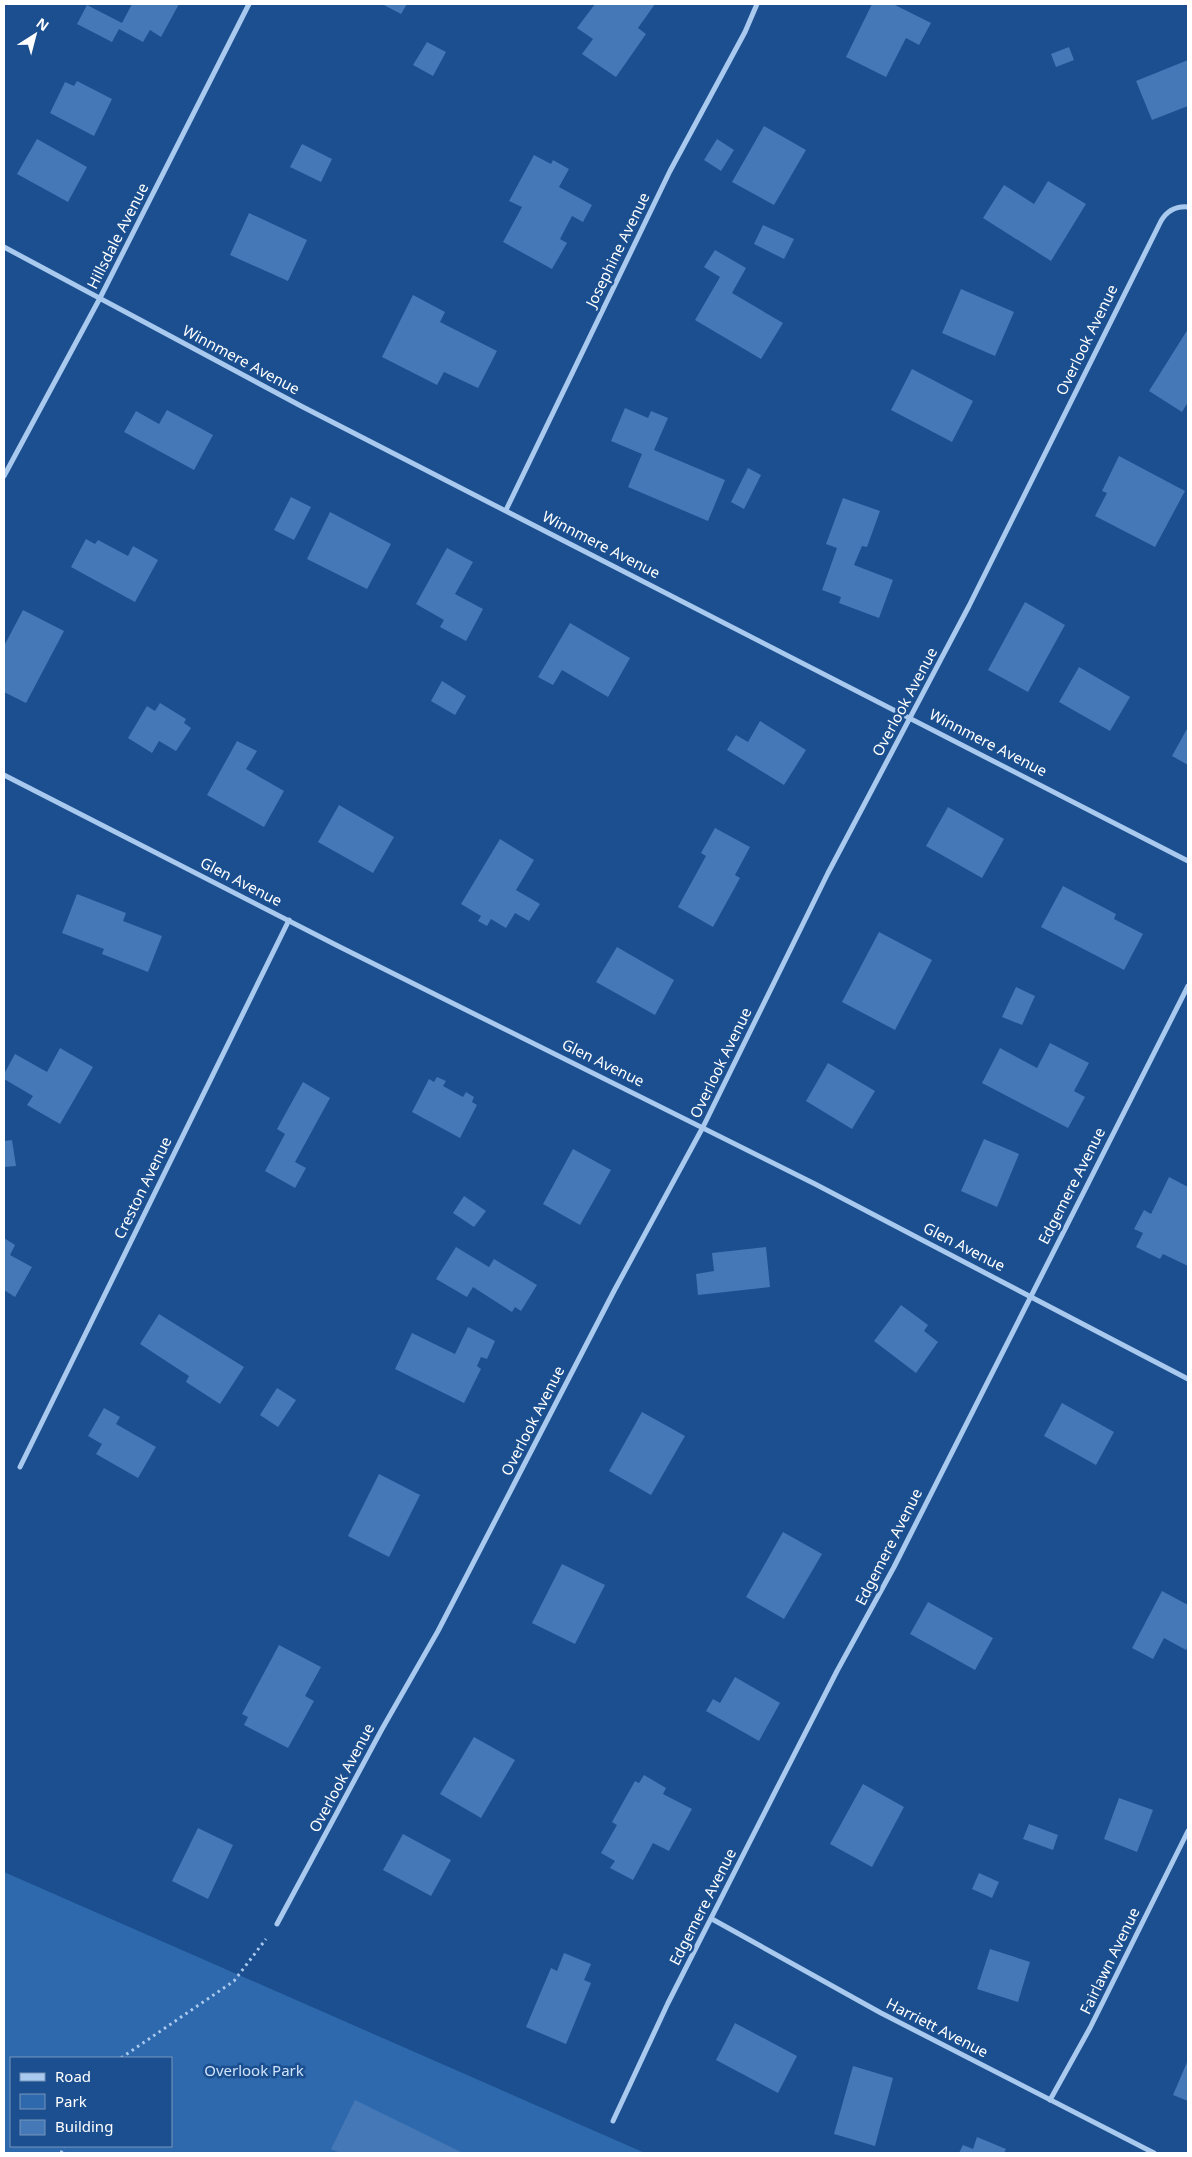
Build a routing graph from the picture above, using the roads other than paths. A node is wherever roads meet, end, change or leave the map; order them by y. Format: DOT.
graph roads {
  1 [pos="249,4"];
  2 [pos="757,4"];
  3 [pos="1188,207"];
  4 [pos="4,247"];
  5 [pos="100,298"];
  6 [pos="4,476"];
  7 [pos="506,510"];
  8 [pos="911,718"];
  9 [pos="4,775"];
  10 [pos="1188,861"];
  11 [pos="289,920"];
  12 [pos="1188,986"];
  13 [pos="703,1127"];
  14 [pos="1031,1296"];
  15 [pos="1188,1379"];
  16 [pos="20,1467"];
  17 [pos="1188,1831"];
  18 [pos="712,1919"];
  19 [pos="277,1924"];
  20 [pos="1050,2100"];
  21 [pos="612,2121"];
  22 [pos="1154,2153"];
  1 -- 5 [label="street, Hillsdale Avenue"];
  2 -- 7 [label="street, Josephine Avenue"];
  3 -- 8 [label="street, Overlook Avenue"];
  4 -- 5 [label="street, Winnmere Avenue"];
  5 -- 6 [label="street, Hillsdale Avenue"];
  5 -- 7 [label="street, Winnmere Avenue"];
  7 -- 8 [label="street, Winnmere Avenue"];
  8 -- 10 [label="street, Winnmere Avenue"];
  8 -- 13 [label="street, Overlook Avenue"];
  9 -- 11 [label="street, Glen Avenue"];
  11 -- 13 [label="street, Glen Avenue"];
  11 -- 16 [label="street, Creston Avenue"];
  12 -- 14 [label="street, Edgemere Avenue"];
  13 -- 14 [label="street, Glen Avenue"];
  13 -- 19 [label="street, Overlook Avenue"];
  14 -- 15 [label="street, Glen Avenue"];
  14 -- 18 [label="street, Edgemere Avenue"];
  17 -- 20 [label="street, Fairlawn Avenue"];
  18 -- 20 [label="street, Harriett Avenue"];
  18 -- 21 [label="street, Edgemere Avenue"];
  20 -- 22 [label="street, Harriett Avenue"];
}
